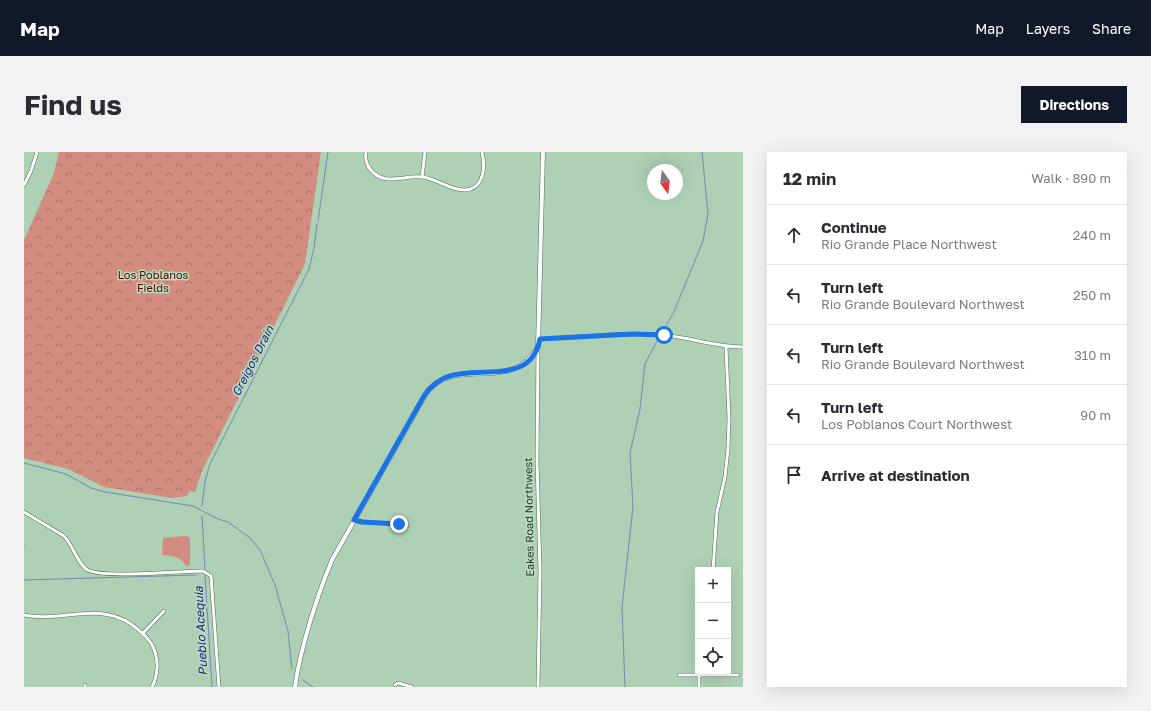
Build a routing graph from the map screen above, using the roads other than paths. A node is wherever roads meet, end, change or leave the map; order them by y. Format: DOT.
graph roads {
  1 [pos="37,152"];
  2 [pos="366,152"];
  3 [pos="425,152"];
  4 [pos="482,152"];
  5 [pos="543,152"];
  6 [pos="422,177"];
  7 [pos="24,185"];
  8 [pos="540,339"];
  9 [pos="538,346"];
  10 [pos="726,347"];
  11 [pos="743,347"];
  12 [pos="24,512"];
  13 [pos="354,520"];
  14 [pos="407,526"];
  15 [pos="713,567"];
  16 [pos="164,611"];
  17 [pos="24,615"];
  18 [pos="143,633"];
  19 [pos="695,674"];
  20 [pos="679,675"];
  21 [pos="700,675"];
  22 [pos="731,675"];
  23 [pos="738,675"];
  24 [pos="395,685"];
  25 [pos="152,687"];
  26 [pos="219,687"];
  27 [pos="295,687"];
  28 [pos="412,687"];
  29 [pos="538,687"];
  30 [pos="699,687"];
  1 -- 7 [label="street"];
  2 -- 6 [label="street"];
  3 -- 6 [label="street"];
  4 -- 6 [label="street"];
  5 -- 8 [label="street"];
  8 -- 9 [label="street"];
  8 -- 10 [label="street"];
  9 -- 13 [label="street"];
  9 -- 29 [label="street, Eakes Road Northwest"];
  10 -- 11 [label="street"];
  10 -- 15 [label="street"];
  12 -- 26 [label="street"];
  13 -- 14 [label="street"];
  13 -- 27 [label="street"];
  16 -- 18 [label="street"];
  17 -- 18 [label="street"];
  18 -- 25 [label="street"];
  19 -- 20 [label="street"];
  21 -- 30 [label="street"];
  22 -- 23 [label="street"];
  24 -- 28 [label="street"];
}
